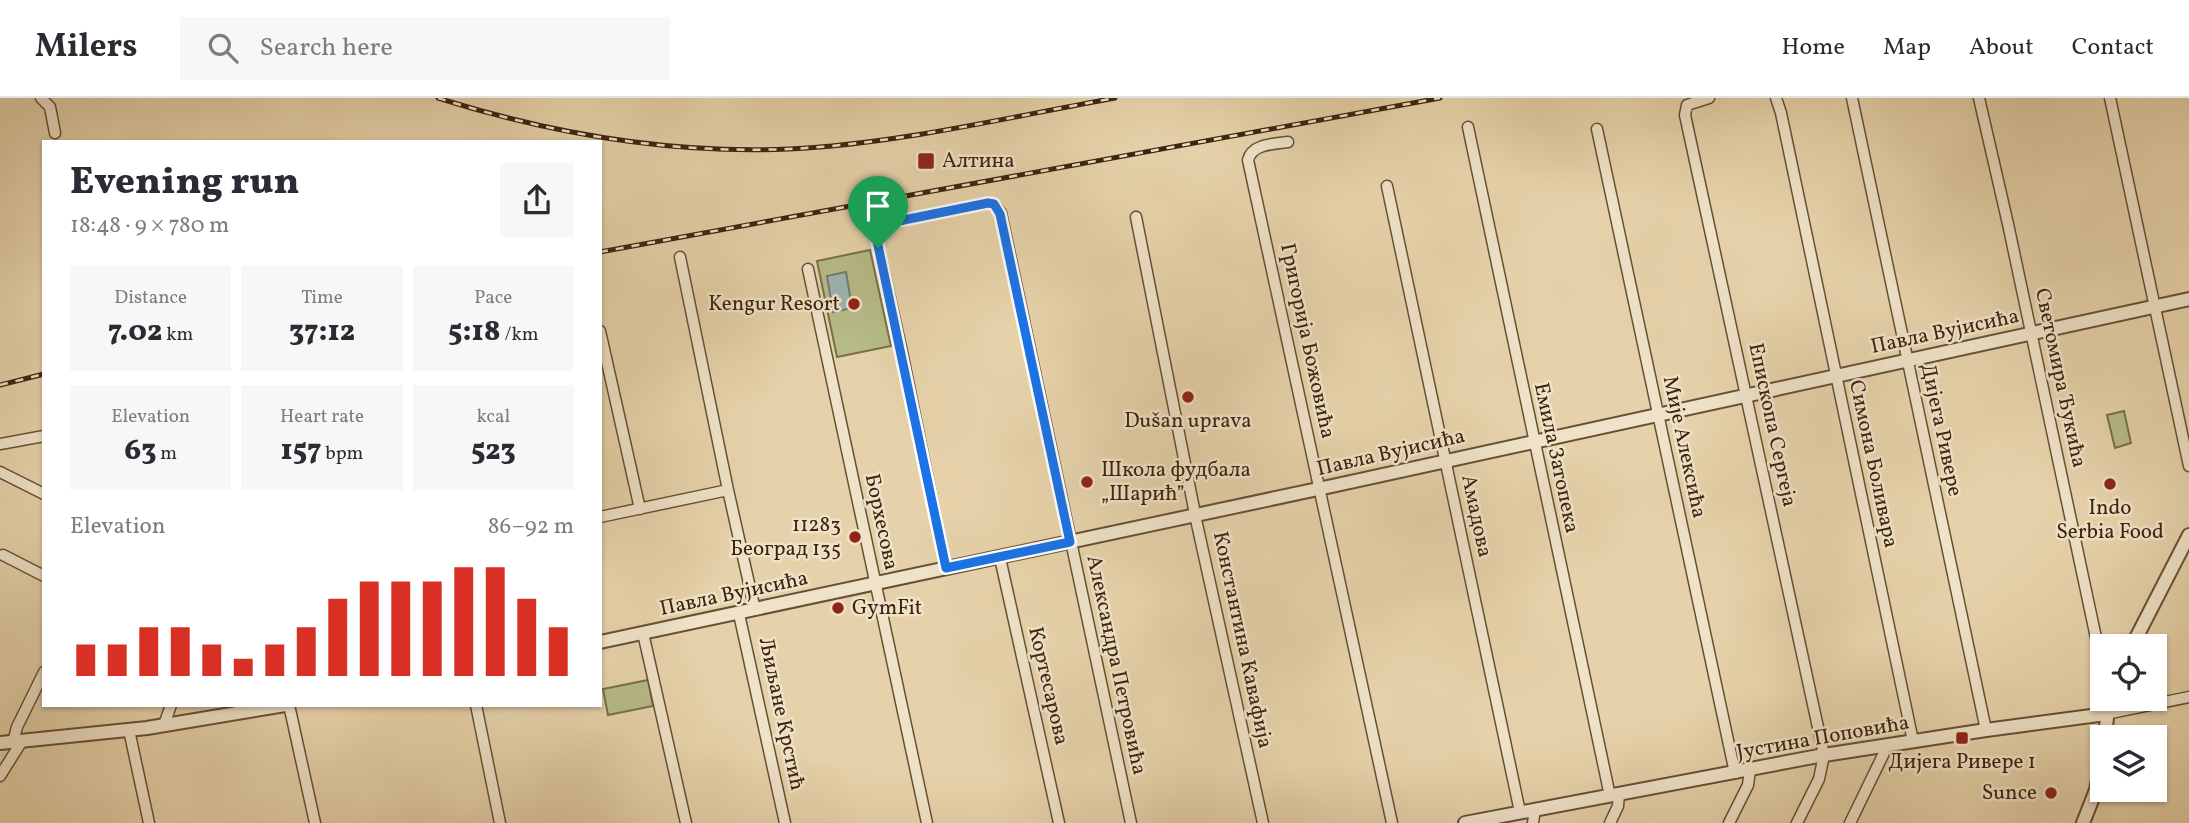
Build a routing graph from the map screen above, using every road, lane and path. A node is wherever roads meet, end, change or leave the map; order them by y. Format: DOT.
graph roads {
  1 [pos="41,98"];
  2 [pos="1709,98"];
  3 [pos="1776,98"];
  4 [pos="1852,98"];
  5 [pos="1979,98"];
  6 [pos="2110,98"];
  7 [pos="1468,127"];
  8 [pos="1597,129"];
  9 [pos="55,133"];
  10 [pos="1287,142"];
  11 [pos="1387,186"];
  12 [pos="1136,217"];
  13 [pos="680,257"];
  14 [pos="808,269"];
  15 [pos="2189,299"];
  16 [pos="2155,306"];
  17 [pos="2031,334"];
  18 [pos="602,348"];
  19 [pos="1906,360"];
  20 [pos="1835,376"];
  21 [pos="606,381"];
  22 [pos="1746,395"];
  23 [pos="1657,415"];
  24 [pos="42,436"];
  25 [pos="1533,442"];
  26 [pos="0,444"];
  27 [pos="1444,461"];
  28 [pos="2189,466"];
  29 [pos="0,472"];
  30 [pos="1319,489"];
  31 [pos="728,490"];
  32 [pos="42,493"];
  33 [pos="640,509"];
  34 [pos="1195,515"];
  35 [pos="602,517"];
  36 [pos="2189,534"];
  37 [pos="1070,542"];
  38 [pos="3,555"];
  39 [pos="1000,558"];
  40 [pos="946,568"];
  41 [pos="42,575"];
  42 [pos="874,585"];
  43 [pos="755,610"];
  44 [pos="739,614"];
  45 [pos="643,633"];
  46 [pos="2095,634"];
  47 [pos="2138,634"];
  48 [pos="602,642"];
  49 [pos="42,676"];
  50 [pos="2189,697"];
  51 [pos="171,707"];
  52 [pos="275,707"];
  53 [pos="287,707"];
  54 [pos="476,707"];
  55 [pos="2107,711"];
  56 [pos="2106,714"];
  57 [pos="164,725"];
  58 [pos="2106,725"];
  59 [pos="129,730"];
  60 [pos="1986,730"];
  61 [pos="1913,741"];
  62 [pos="12,742"];
  63 [pos="1884,745"];
  64 [pos="1824,755"];
  65 [pos="1751,770"];
  66 [pos="1734,773"];
  67 [pos="0,776"];
  68 [pos="1614,795"];
  69 [pos="2091,802"];
  70 [pos="1535,809"];
  71 [pos="1520,812"];
  72 [pos="1496,820"];
  73 [pos="149,823"];
  74 [pos="315,823"];
  75 [pos="500,823"];
  76 [pos="686,823"];
  77 [pos="785,823"];
  78 [pos="927,823"];
  79 [pos="1059,823"];
  80 [pos="1131,823"];
  81 [pos="1263,823"];
  82 [pos="1392,823"];
  83 [pos="1465,823"];
  84 [pos="1533,823"];
  85 [pos="1610,823"];
  86 [pos="1729,823"];
  87 [pos="1797,823"];
  88 [pos="1850,823"];
  89 [pos="2083,823"];
  1 -- 9 [label="street"];
  2 -- 22 [label="street, Епископа Сергеја"];
  3 -- 20 [label="street, Симона Боливара"];
  4 -- 19 [label="street, Дијега Ривере"];
  5 -- 17 [label="street, Светомира Ђукића"];
  6 -- 16 [label="street"];
  7 -- 25 [label="street, Емила Затопека"];
  8 -- 23 [label="street, Мије Алексића"];
  10 -- 30 [label="street, Григорија Божовића"];
  11 -- 27 [label="street, Амадова"];
  12 -- 34 [label="street, Константина Кавафија"];
  13 -- 31 [label="street"];
  14 -- 42 [label="street, Борхесова"];
  15 -- 16 [label="street, Павла Вујисића"];
  16 -- 17 [label="street, Павла Вујисића"];
  16 -- 28 [label="street"];
  17 -- 19 [label="street, Павла Вујисића"];
  17 -- 46 [label="street, Светомира Ђукића"];
  18 -- 21 [label="street"];
  19 -- 20 [label="street, Павла Вујисића"];
  19 -- 60 [label="street, Дијега Ривере"];
  20 -- 22 [label="street, Павла Вујисића"];
  20 -- 61 [label="street, Симона Боливара"];
  21 -- 33 [label="street"];
  22 -- 23 [label="street, Павла Вујисића"];
  22 -- 64 [label="street, Епископа Сергеја"];
  23 -- 25 [label="street, Павла Вујисића"];
  23 -- 66 [label="street, Мије Алексића"];
  24 -- 26 [label="street"];
  25 -- 27 [label="street, Павла Вујисића"];
  25 -- 68 [label="street, Емила Затопека"];
  27 -- 30 [label="street, Павла Вујисића"];
  27 -- 71 [label="street, Амадова"];
  29 -- 32 [label="street"];
  30 -- 34 [label="street, Павла Вујисића"];
  30 -- 82 [label="street, Григорија Божовића"];
  31 -- 33 [label="street"];
  31 -- 43 [label="street"];
  33 -- 35 [label="street"];
  34 -- 37 [label="street, Павла Вујисића"];
  34 -- 81 [label="street, Константина Кавафија"];
  36 -- 47 [label="street"];
  37 -- 39 [label="street, Павла Вујисића"];
  37 -- 40 [label="street, Александра Петровића"];
  37 -- 80 [label="street, Александра Петровића"];
  38 -- 41 [label="street"];
  39 -- 40 [label="street, Павла Вујисића"];
  39 -- 79 [label="street, Кортесарова"];
  40 -- 42 [label="street, Павла Вујисића"];
  42 -- 43 [label="street, Павла Вујисића"];
  42 -- 78 [label="street, Борхесова"];
  43 -- 44 [label="street, Павла Вујисића"];
  44 -- 45 [label="street, Павла Вујисића"];
  44 -- 77 [label="street, Љиљане Крстић"];
  45 -- 48 [label="street, Павла Вујисића"];
  45 -- 76 [label="street"];
  49 -- 62 [label="street"];
  50 -- 56 [label="street, Јустина Поповића"];
  51 -- 57 [label="street"];
  52 -- 57 [label="street"];
  53 -- 74 [label="street"];
  54 -- 75 [label="street"];
  55 -- 56 [label="street"];
  56 -- 58 [label="street"];
  56 -- 60 [label="street, Јустина Поповића"];
  57 -- 59 [label="street"];
  59 -- 62 [label="street"];
  59 -- 73 [label="street"];
  60 -- 61 [label="street, Јустина Поповића"];
  61 -- 63 [label="street, Јустина Поповића"];
  62 -- 67 [label="street"];
  63 -- 64 [label="street, Јустина Поповића"];
  63 -- 88 [label="street"];
  64 -- 65 [label="street, Јустина Поповића"];
  64 -- 87 [label="street"];
  65 -- 66 [label="street, Јустина Поповића"];
  65 -- 86 [label="street"];
  66 -- 68 [label="street, Јустина Поповића"];
  68 -- 70 [label="street, Јустина Поповића"];
  68 -- 85 [label="street"];
  69 -- 89 [label="street"];
  70 -- 71 [label="street, Јустина Поповића"];
  70 -- 84 [label="street"];
  71 -- 72 [label="street, Јустина Поповића"];
  72 -- 83 [label="street, Јустина Поповића"];
}
